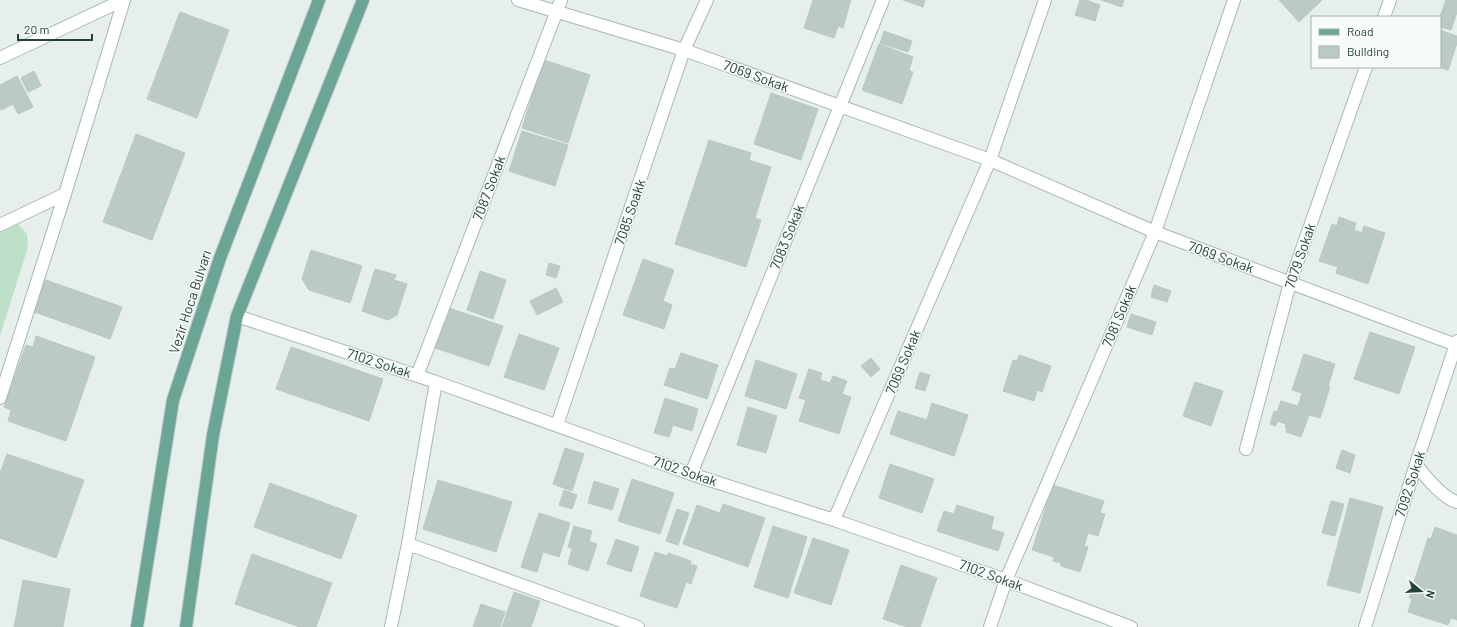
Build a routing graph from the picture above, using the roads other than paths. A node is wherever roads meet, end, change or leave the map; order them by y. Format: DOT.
graph roads {
  1 [pos="123,0"];
  2 [pos="319,0"];
  3 [pos="363,0"];
  4 [pos="518,0"];
  5 [pos="707,0"];
  6 [pos="883,0"];
  7 [pos="1045,0"];
  8 [pos="1234,0"];
  9 [pos="1390,0"];
  10 [pos="559,6"];
  11 [pos="1384,16"];
  12 [pos="684,50"];
  13 [pos="0,58"];
  14 [pos="1366,68"];
  15 [pos="839,106"];
  16 [pos="990,160"];
  17 [pos="65,194"];
  18 [pos="0,225"];
  19 [pos="1155,232"];
  20 [pos="1290,282"];
  21 [pos="238,316"];
  22 [pos="1456,343"];
  23 [pos="417,376"];
  24 [pos="436,382"];
  25 [pos="0,398"];
  26 [pos="558,425"];
  27 [pos="1246,449"];
  28 [pos="1416,464"];
  29 [pos="691,474"];
  30 [pos="1457,502"];
  31 [pos="834,520"];
  32 [pos="408,544"];
  33 [pos="1006,580"];
  34 [pos="137,627"];
  35 [pos="186,627"];
  36 [pos="391,627"];
  37 [pos="638,627"];
  38 [pos="990,627"];
  39 [pos="1131,627"];
  40 [pos="1365,627"];
  1 -- 13 [label="street"];
  1 -- 17 [label="street"];
  2 -- 34 [label="main road, Vezir Hoca Bulvarı"];
  3 -- 21 [label="main road"];
  4 -- 10 [label="street, 7069 Sokak"];
  5 -- 12 [label="street, 7085 Soakk"];
  6 -- 15 [label="street, 7083 Sokak"];
  7 -- 16 [label="street, 7069 Sokak"];
  8 -- 19 [label="street, 7081 Sokak"];
  9 -- 11 [label="street"];
  10 -- 12 [label="street, 7069 Sokak"];
  10 -- 23 [label="street, 7087 Sokak"];
  12 -- 15 [label="street, 7069 Sokak"];
  12 -- 26 [label="street, 7085 Soakk"];
  14 -- 20 [label="street, 7079 Sokak"];
  15 -- 16 [label="street, 7069 Sokak"];
  15 -- 29 [label="street, 7083 Sokak"];
  16 -- 19 [label="street, 7069 Sokak"];
  16 -- 31 [label="street, 7069 Sokak"];
  17 -- 18 [label="street"];
  17 -- 25 [label="street"];
  19 -- 20 [label="street, 7069 Sokak"];
  19 -- 33 [label="street, 7081 Sokak"];
  20 -- 22 [label="street, 7069 Sokak"];
  20 -- 27 [label="street, 7079 Sokak"];
  21 -- 23 [label="street, 7102 Sokak"];
  21 -- 35 [label="main road"];
  22 -- 28 [label="street, 7092 Sokak"];
  23 -- 24 [label="street, 7102 Sokak"];
  24 -- 26 [label="street, 7102 Sokak"];
  24 -- 32 [label="street"];
  26 -- 29 [label="street, 7102 Sokak"];
  28 -- 30 [label="street"];
  28 -- 40 [label="street, 7092 Sokak"];
  29 -- 31 [label="street, 7102 Sokak"];
  31 -- 33 [label="street, 7102 Sokak"];
  32 -- 36 [label="street"];
  32 -- 37 [label="street"];
  33 -- 38 [label="street, 7081 Sokak"];
  33 -- 39 [label="street, 7102 Sokak"];
}
